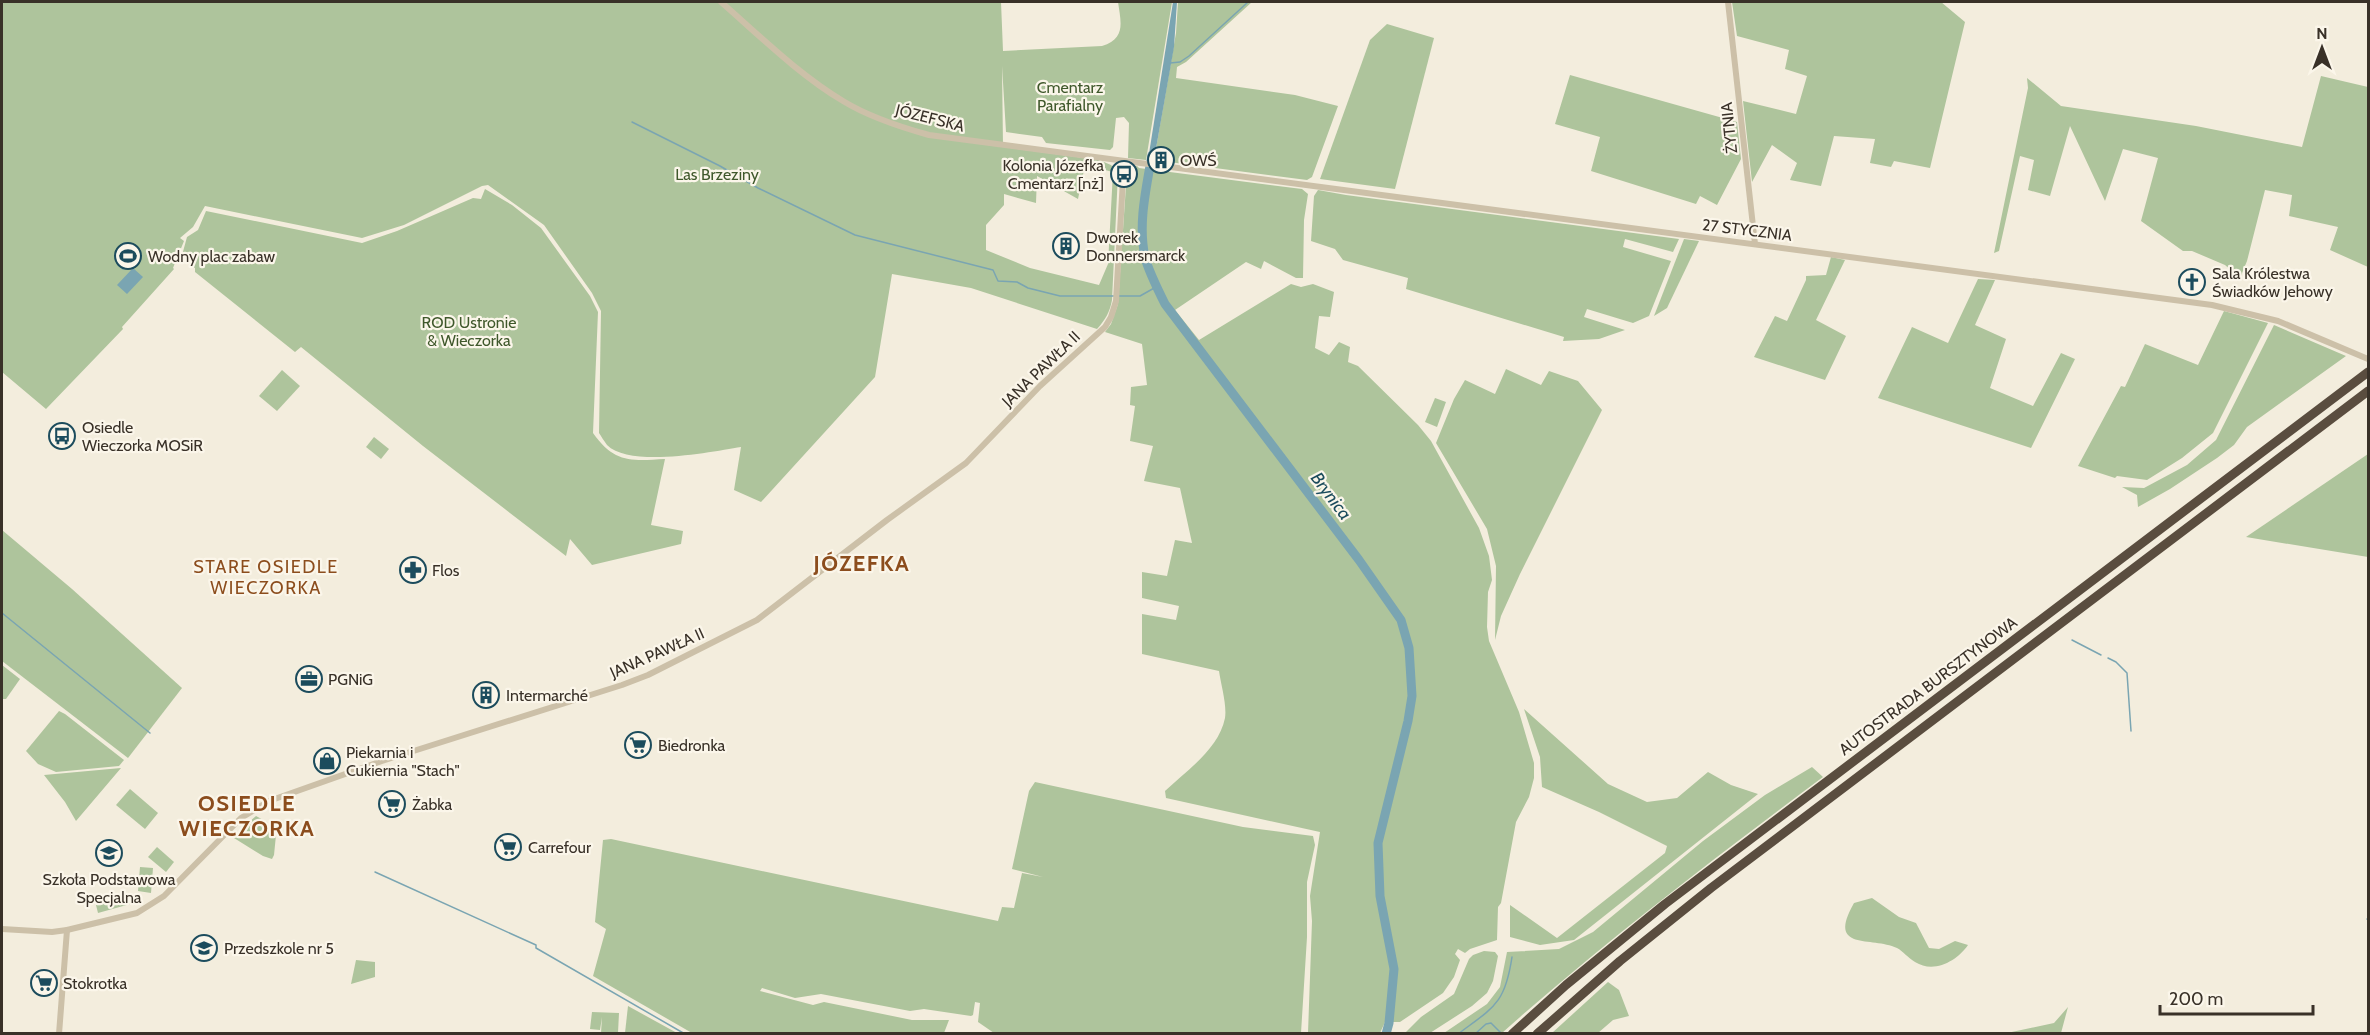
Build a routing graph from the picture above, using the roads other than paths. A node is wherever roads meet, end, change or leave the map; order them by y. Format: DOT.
graph roads {
  1 [pos="721,2"];
  2 [pos="1728,2"];
  3 [pos="1124,162"];
  4 [pos="1138,164"];
  5 [pos="1755,244"];
  6 [pos="2368,359"];
  7 [pos="2368,372"];
  8 [pos="2368,391"];
  9 [pos="2,929"];
  10 [pos="67,930"];
  11 [pos="58,1034"];
  12 [pos="1512,1034"];
  13 [pos="1537,1034"];
  1 -- 3 [label="street, JÓZEFSKA"];
  2 -- 5 [label="street, ŻYTNIA"];
  3 -- 4 [label="street, JÓZEFSKA"];
  3 -- 10 [label="street, JANA PAWŁA II"];
  4 -- 5 [label="street, 27 STYCZNIA"];
  5 -- 6 [label="street, 27 STYCZNIA"];
  7 -- 12 [label="highway, AUTOSTRADA BURSZTYNOWA"];
  8 -- 13 [label="highway, AUTOSTRADA BURSZTYNOWA"];
  9 -- 10 [label="street, JANA PAWŁA II"];
  10 -- 11 [label="street"];
}
